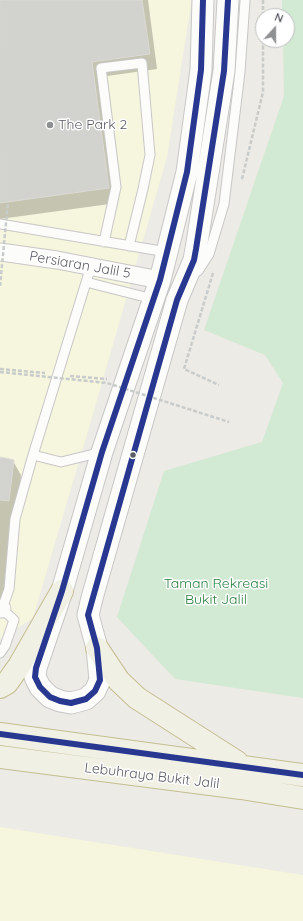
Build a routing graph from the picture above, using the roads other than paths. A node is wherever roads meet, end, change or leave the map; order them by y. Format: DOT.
graph roads {
  1 [pos="203,0"];
  2 [pos="237,0"];
  3 [pos="0,224"];
  4 [pos="104,242"];
  5 [pos="129,246"];
  6 [pos="0,252"];
  7 [pos="167,252"];
  8 [pos="89,274"];
  9 [pos="160,280"];
  10 [pos="152,300"];
  11 [pos="102,452"];
  12 [pos="33,455"];
  13 [pos="62,591"];
  14 [pos="1,609"];
  15 [pos="97,648"];
  16 [pos="0,653"];
  17 [pos="0,687"];
  18 [pos="0,734"];
  19 [pos="0,757"];
  20 [pos="242,766"];
  21 [pos="303,775"];
  22 [pos="303,798"];
  1 -- 7 [label="street"];
  2 -- 15 [label="street"];
  3 -- 4 [label="lane"];
  4 -- 5 [label="lane"];
  4 -- 5 [label="lane"];
  5 -- 7 [label="lane"];
  6 -- 8 [label="street, Persiaran Jalil 5"];
  7 -- 9 [label="street"];
  8 -- 9 [label="street, Persiaran Jalil 5"];
  8 -- 10 [label="lane"];
  8 -- 12 [label="lane"];
  9 -- 10 [label="street"];
  10 -- 11 [label="street"];
  11 -- 12 [label="lane"];
  11 -- 13 [label="street"];
  12 -- 14 [label="lane"];
  13 -- 15 [label="street"];
  13 -- 17 [label="highway"];
  14 -- 16 [label="lane"];
  15 -- 20 [label="highway"];
  18 -- 20 [label="highway, Lebuhraya Bukit Jalil"];
  19 -- 22 [label="highway, Lebuhraya Bukit Jalil"];
  20 -- 21 [label="highway, Lebuhraya Bukit Jalil"];
}
